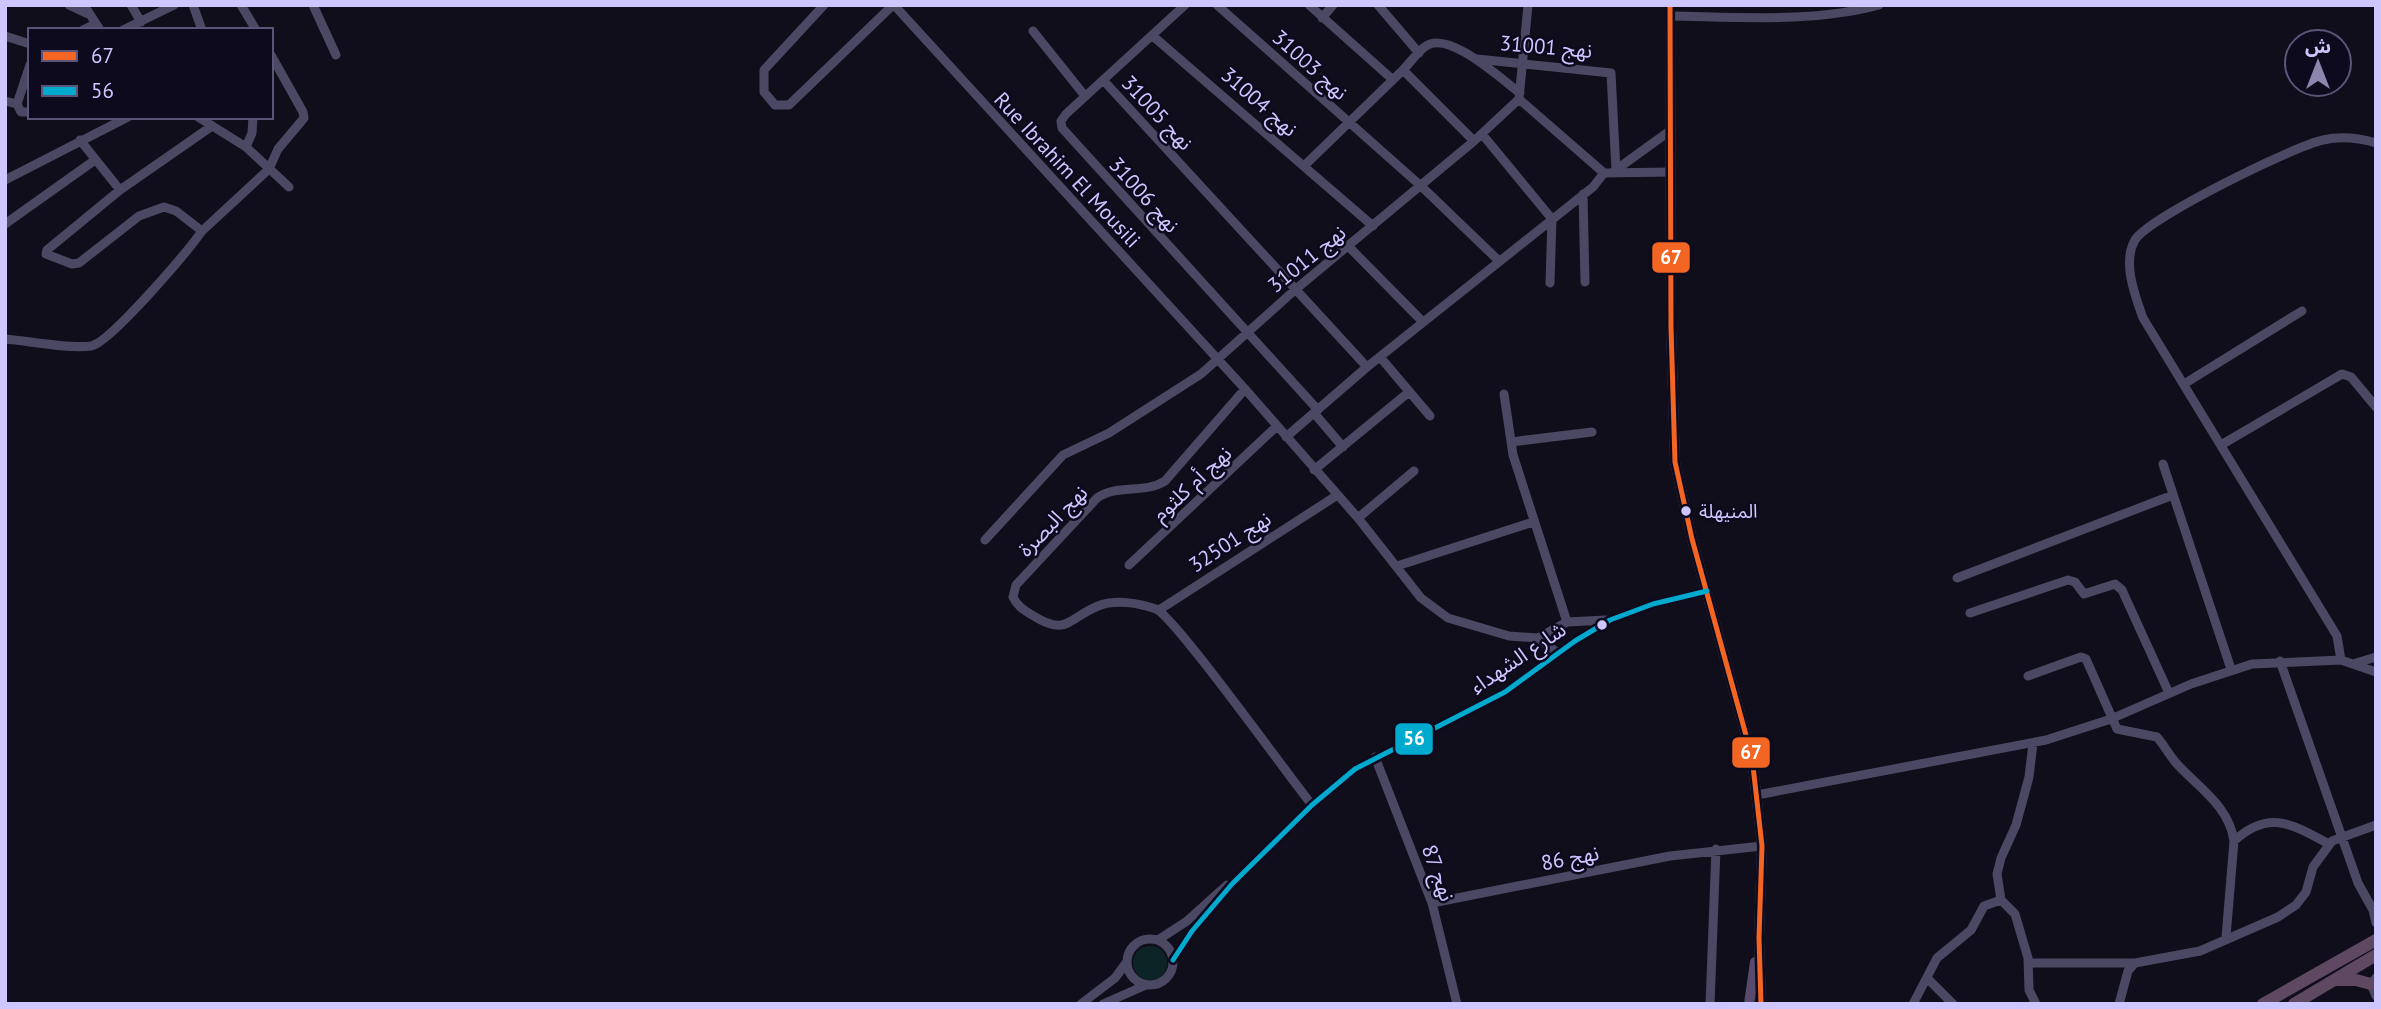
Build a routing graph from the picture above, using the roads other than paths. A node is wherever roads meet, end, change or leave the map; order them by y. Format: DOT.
graph roads {
  1 [pos="69,5"];
  2 [pos="131,5"];
  3 [pos="174,5"];
  4 [pos="193,5"];
  5 [pos="241,5"];
  6 [pos="313,5"];
  7 [pos="824,5"];
  8 [pos="893,5"];
  9 [pos="1185,5"];
  10 [pos="1217,5"];
  11 [pos="1309,5"];
  12 [pos="1333,5"];
  13 [pos="1378,5"];
  14 [pos="1528,5"];
  15 [pos="1879,5"];
  16 [pos="86,10"];
  17 [pos="1670,10"];
  18 [pos="1322,18"];
  19 [pos="141,22"];
  20 [pos="98,27"];
  21 [pos="128,28"];
  22 [pos="201,28"];
  23 [pos="255,28"];
  24 [pos="1033,30"];
  25 [pos="5,36"];
  26 [pos="1154,37"];
  27 [pos="28,43"];
  28 [pos="1419,53"];
  29 [pos="336,55"];
  30 [pos="273,58"];
  31 [pos="1477,59"];
  32 [pos="1523,62"];
  33 [pos="1403,70"];
  34 [pos="28,71"];
  35 [pos="1392,79"];
  36 [pos="1104,81"];
  37 [pos="1085,96"];
  38 [pos="1519,96"];
  39 [pos="5,101"];
  40 [pos="17,104"];
  41 [pos="28,112"];
  42 [pos="124,119"];
  43 [pos="201,119"];
  44 [pos="253,119"];
  45 [pos="1347,122"];
  46 [pos="212,126"];
  47 [pos="1671,130"];
  48 [pos="1482,134"];
  49 [pos="80,140"];
  50 [pos="1474,141"];
  51 [pos="2376,144"];
  52 [pos="247,148"];
  53 [pos="95,160"];
  54 [pos="1305,165"];
  55 [pos="269,169"];
  56 [pos="1671,172"];
  57 [pos="1609,173"];
  58 [pos="5,180"];
  59 [pos="289,187"];
  60 [pos="1421,187"];
  61 [pos="120,190"];
  62 [pos="1583,194"];
  63 [pos="1552,219"];
  64 [pos="5,224"];
  65 [pos="1373,226"];
  66 [pos="202,231"];
  67 [pos="1349,248"];
  68 [pos="1498,260"];
  69 [pos="1585,282"];
  70 [pos="1550,283"];
  71 [pos="1296,289"];
  72 [pos="2302,311"];
  73 [pos="1423,322"];
  74 [pos="1247,332"];
  75 [pos="5,339"];
  76 [pos="1380,357"];
  77 [pos="1216,358"];
  78 [pos="1367,367"];
  79 [pos="2184,384"];
  80 [pos="1245,389"];
  81 [pos="1409,392"];
  82 [pos="1504,394"];
  83 [pos="2376,407"];
  84 [pos="1316,412"];
  85 [pos="1430,416"];
  86 [pos="1278,426"];
  87 [pos="1592,432"];
  88 [pos="1286,437"];
  89 [pos="1511,442"];
  90 [pos="2221,445"];
  91 [pos="1343,447"];
  92 [pos="2164,464"];
  93 [pos="1314,470"];
  94 [pos="1414,471"];
  95 [pos="2173,495"];
  96 [pos="1336,496"];
  97 [pos="1358,518"];
  98 [pos="1533,522"];
  99 [pos="985,540"];
  100 [pos="1129,565"];
  101 [pos="1397,566"];
  102 [pos="1957,578"];
  103 [pos="1707,591"];
  104 [pos="1159,610"];
  105 [pos="1970,613"];
  106 [pos="1610,620"];
  107 [pos="1567,622"];
  108 [pos="1538,638"];
  109 [pos="1558,653"];
  110 [pos="2376,657"];
  111 [pos="2341,660"];
  112 [pos="2280,661"];
  113 [pos="2356,663"];
  114 [pos="2231,669"];
  115 [pos="2376,672"];
  116 [pos="2028,676"];
  117 [pos="2169,693"];
  118 [pos="2111,719"];
  119 [pos="2033,743"];
  120 [pos="1376,757"];
  121 [pos="1757,795"];
  122 [pos="1312,805"];
  123 [pos="2376,825"];
  124 [pos="2343,835"];
  125 [pos="2234,841"];
  126 [pos="2329,844"];
  127 [pos="1762,846"];
  128 [pos="1716,849"];
  129 [pos="1232,884"];
  130 [pos="2001,900"];
  131 [pos="1432,903"];
  132 [pos="2374,909"];
  133 [pos="2376,923"];
  134 [pos="2226,937"];
  135 [pos="1759,938"];
  136 [pos="1158,940"];
  137 [pos="2376,940"];
  138 [pos="2376,955"];
  139 [pos="1173,960"];
  140 [pos="2135,962"];
  141 [pos="2029,963"];
  142 [pos="1126,964"];
  143 [pos="1927,978"];
  144 [pos="2332,981"];
  145 [pos="1146,985"];
  146 [pos="2374,986"];
  147 [pos="1081,1004"];
  148 [pos="1103,1004"];
  149 [pos="1457,1004"];
  150 [pos="1710,1004"];
  151 [pos="1749,1004"];
  152 [pos="1761,1004"];
  153 [pos="1913,1004"];
  154 [pos="1953,1004"];
  155 [pos="2036,1004"];
  156 [pos="2119,1004"];
  157 [pos="2263,1004"];
  158 [pos="2294,1004"];
  1 -- 16 [label="street"];
  2 -- 19 [label="street"];
  3 -- 19 [label="street"];
  4 -- 22 [label="street"];
  5 -- 23 [label="street"];
  6 -- 29 [label="street"];
  7 -- 8 [label="street"];
  8 -- 77 [label="street, Rue Ibrahim El Mousili"];
  9 -- 26 [label="street, نهج 31005"];
  10 -- 45 [label="street, نهج 31003"];
  11 -- 18 [label="street"];
  12 -- 18 [label="street"];
  13 -- 28 [label="street"];
  14 -- 32 [label="street"];
  15 -- 17 [label="street"];
  16 -- 20 [label="street"];
  17 -- 47 [label="main road"];
  18 -- 35 [label="street"];
  19 -- 21 [label="street"];
  24 -- 37 [label="street"];
  25 -- 27 [label="street"];
  26 -- 36 [label="street, نهج 31005"];
  26 -- 54 [label="street, نهج 31004"];
  28 -- 31 [label="street"];
  28 -- 33 [label="street"];
  30 -- 55 [label="street"];
  31 -- 32 [label="street, نهج 31001"];
  31 -- 38 [label="street"];
  32 -- 38 [label="street"];
  32 -- 57 [label="street, نهج 31001"];
  33 -- 35 [label="street"];
  33 -- 50 [label="street"];
  34 -- 40 [label="street"];
  35 -- 45 [label="street"];
  36 -- 37 [label="street, نهج 31006"];
  36 -- 71 [label="street, نهج 31005"];
  37 -- 74 [label="street, نهج 31006"];
  38 -- 48 [label="street, نهج 31011"];
  38 -- 57 [label="street"];
  39 -- 40 [label="street"];
  40 -- 41 [label="street"];
  42 -- 49 [label="street"];
  43 -- 46 [label="street"];
  44 -- 52 [label="street"];
  45 -- 54 [label="street"];
  45 -- 60 [label="street, نهج 31003"];
  46 -- 52 [label="street"];
  46 -- 61 [label="street"];
  47 -- 56 [label="main road"];
  47 -- 57 [label="street"];
  48 -- 50 [label="street, نهج 31011"];
  48 -- 63 [label="street"];
  49 -- 53 [label="street"];
  49 -- 58 [label="street"];
  50 -- 60 [label="street, نهج 31011"];
  51 -- 79 [label="street"];
  52 -- 55 [label="street"];
  53 -- 61 [label="street"];
  53 -- 64 [label="street"];
  54 -- 65 [label="street, نهج 31004"];
  55 -- 59 [label="street"];
  55 -- 66 [label="street"];
  56 -- 57 [label="street"];
  56 -- 103 [label="main road"];
  57 -- 62 [label="street"];
  60 -- 65 [label="street, نهج 31011"];
  60 -- 68 [label="street, نهج 31003"];
  61 -- 66 [label="street"];
  62 -- 63 [label="street"];
  62 -- 69 [label="street"];
  63 -- 68 [label="street"];
  63 -- 70 [label="street"];
  65 -- 67 [label="street, نهج 31011"];
  66 -- 75 [label="street"];
  67 -- 71 [label="street, نهج 31011"];
  67 -- 73 [label="street"];
  68 -- 73 [label="street"];
  71 -- 74 [label="street, نهج 31011"];
  71 -- 78 [label="street, نهج 31005"];
  72 -- 79 [label="street"];
  73 -- 76 [label="street"];
  74 -- 77 [label="street, نهج 31011"];
  74 -- 84 [label="street"];
  76 -- 78 [label="street"];
  76 -- 81 [label="street"];
  77 -- 80 [label="street, Rue Ibrahim El Mousili"];
  77 -- 99 [label="street, نهج 31011"];
  78 -- 84 [label="street"];
  79 -- 90 [label="street"];
  80 -- 86 [label="street, Rue Ibrahim El Mousili"];
  80 -- 104 [label="street, نهج البصرة"];
  81 -- 85 [label="street"];
  81 -- 91 [label="street"];
  82 -- 89 [label="street"];
  83 -- 90 [label="street"];
  84 -- 88 [label="street"];
  84 -- 91 [label="street"];
  86 -- 88 [label="street, Rue Ibrahim El Mousili"];
  86 -- 100 [label="street, نهج أم كلثوم"];
  87 -- 89 [label="street"];
  88 -- 93 [label="street, Rue Ibrahim El Mousili"];
  89 -- 98 [label="street"];
  90 -- 111 [label="street"];
  91 -- 93 [label="street"];
  92 -- 95 [label="street"];
  93 -- 96 [label="street, Rue Ibrahim El Mousili"];
  94 -- 97 [label="street"];
  95 -- 102 [label="street"];
  95 -- 114 [label="street"];
  96 -- 97 [label="street, Rue Ibrahim El Mousili"];
  96 -- 104 [label="street, نهج 32501"];
  97 -- 101 [label="street, Rue Ibrahim El Mousili"];
  98 -- 101 [label="street"];
  98 -- 107 [label="street"];
  101 -- 108 [label="street, Rue Ibrahim El Mousili"];
  103 -- 106 [label="street, شارع الشهداء"];
  103 -- 121 [label="main road"];
  104 -- 122 [label="street"];
  105 -- 117 [label="street"];
  106 -- 107 [label="street"];
  106 -- 109 [label="street, شارع الشهداء"];
  107 -- 108 [label="street"];
  108 -- 109 [label="street"];
  109 -- 120 [label="street, شارع الشهداء"];
  110 -- 113 [label="street"];
  111 -- 112 [label="street"];
  111 -- 113 [label="street"];
  112 -- 114 [label="street"];
  112 -- 124 [label="street"];
  113 -- 115 [label="street"];
  114 -- 117 [label="street"];
  116 -- 118 [label="street"];
  117 -- 118 [label="street"];
  118 -- 119 [label="street"];
  118 -- 125 [label="street"];
  119 -- 121 [label="street"];
  119 -- 130 [label="street"];
  120 -- 122 [label="street, شارع الشهداء"];
  120 -- 131 [label="street, نهج 87"];
  121 -- 127 [label="main road"];
  122 -- 129 [label="street, شارع الشهداء"];
  123 -- 124 [label="street"];
  124 -- 126 [label="street"];
  124 -- 132 [label="street"];
  125 -- 126 [label="street"];
  125 -- 134 [label="street"];
  126 -- 134 [label="street"];
  127 -- 128 [label="street, نهج 86"];
  127 -- 135 [label="main road"];
  128 -- 131 [label="street, نهج 86"];
  128 -- 150 [label="street"];
  129 -- 136 [label="street"];
  129 -- 139 [label="street"];
  130 -- 141 [label="street"];
  130 -- 143 [label="street"];
  131 -- 149 [label="street, نهج 87"];
  132 -- 133 [label="street"];
  134 -- 140 [label="street"];
  135 -- 151 [label="main road"];
  135 -- 152 [label="main road"];
  136 -- 139 [label="street"];
  136 -- 142 [label="street"];
  137 -- 157 [label="highway"];
  138 -- 144 [label="highway"];
  139 -- 145 [label="street"];
  140 -- 141 [label="street"];
  140 -- 156 [label="street"];
  141 -- 155 [label="street"];
  142 -- 145 [label="street"];
  142 -- 147 [label="street"];
  143 -- 153 [label="street"];
  143 -- 154 [label="street"];
  144 -- 146 [label="highway"];
  144 -- 158 [label="highway"];
  145 -- 148 [label="street"];
}
